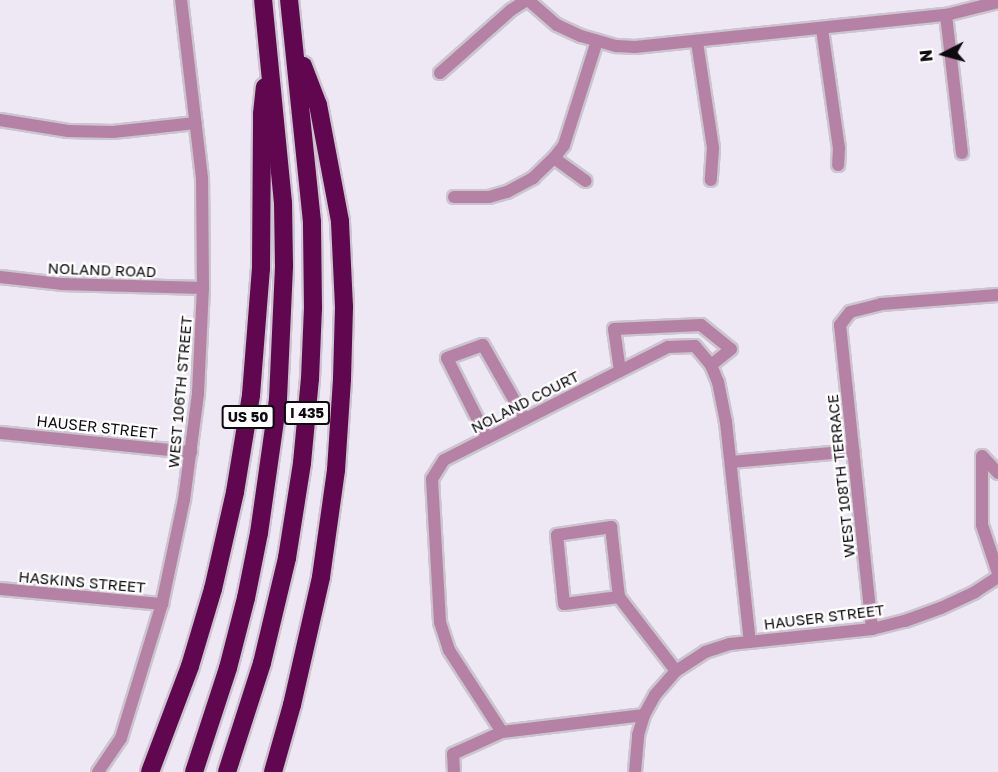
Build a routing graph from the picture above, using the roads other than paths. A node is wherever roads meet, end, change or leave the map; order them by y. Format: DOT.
graph roads {
  1 [pos="180,0"];
  2 [pos="263,0"];
  3 [pos="290,0"];
  4 [pos="528,0"];
  5 [pos="998,2"];
  6 [pos="946,15"];
  7 [pos="822,29"];
  8 [pos="597,41"];
  9 [pos="697,42"];
  10 [pos="296,44"];
  11 [pos="270,50"];
  12 [pos="440,73"];
  13 [pos="0,120"];
  14 [pos="196,123"];
  15 [pos="962,153"];
  16 [pos="554,159"];
  17 [pos="838,165"];
  18 [pos="711,180"];
  19 [pos="586,182"];
  20 [pos="454,197"];
  21 [pos="0,277"];
  22 [pos="203,288"];
  23 [pos="998,296"];
  24 [pos="711,365"];
  25 [pos="620,371"];
  26 [pos="525,419"];
  27 [pos="0,433"];
  28 [pos="487,438"];
  29 [pos="854,451"];
  30 [pos="191,452"];
  31 [pos="731,462"];
  32 [pos="998,473"];
  33 [pos="998,575"];
  34 [pos="0,589"];
  35 [pos="619,597"];
  36 [pos="162,604"];
  37 [pos="872,628"];
  38 [pos="750,642"];
  39 [pos="676,670"];
  40 [pos="644,715"];
  41 [pos="502,732"];
  42 [pos="98,772"];
  43 [pos="150,772"];
  44 [pos="194,772"];
  45 [pos="227,772"];
  46 [pos="273,772"];
  47 [pos="454,772"];
  48 [pos="635,772"];
  1 -- 14 [label="street, WEST 106TH STREET"];
  2 -- 11 [label="highway, I 435"];
  3 -- 10 [label="highway, I 435"];
  4 -- 8 [label="street"];
  4 -- 12 [label="street"];
  5 -- 6 [label="street"];
  6 -- 7 [label="street"];
  6 -- 15 [label="street"];
  7 -- 9 [label="street"];
  7 -- 17 [label="street"];
  8 -- 9 [label="street"];
  8 -- 16 [label="street"];
  9 -- 18 [label="street"];
  10 -- 45 [label="highway, I 435"];
  10 -- 46 [label="highway"];
  11 -- 43 [label="highway, US 50"];
  11 -- 44 [label="highway, I 435"];
  13 -- 14 [label="street"];
  14 -- 22 [label="street, WEST 106TH STREET"];
  16 -- 19 [label="street"];
  16 -- 20 [label="street"];
  21 -- 22 [label="street, NOLAND ROAD"];
  22 -- 30 [label="street, WEST 106TH STREET"];
  23 -- 29 [label="street, WEST 108TH TERRACE"];
  24 -- 25 [label="street, NOLAND COURT"];
  24 -- 25 [label="street"];
  24 -- 31 [label="street"];
  25 -- 26 [label="street, NOLAND COURT"];
  26 -- 28 [label="street, NOLAND COURT"];
  26 -- 28 [label="street"];
  27 -- 30 [label="street, HAUSER STREET"];
  28 -- 41 [label="street, NOLAND COURT"];
  29 -- 31 [label="street"];
  29 -- 37 [label="street, WEST 108TH TERRACE"];
  30 -- 36 [label="street, WEST 106TH STREET"];
  31 -- 38 [label="street"];
  32 -- 33 [label="street"];
  33 -- 37 [label="street, HAUSER STREET"];
  34 -- 36 [label="street, HASKINS STREET"];
  35 -- 35 [label="street"];
  35 -- 39 [label="street"];
  36 -- 42 [label="street, WEST 106TH STREET"];
  37 -- 38 [label="street, HAUSER STREET"];
  38 -- 39 [label="street, HAUSER STREET"];
  39 -- 40 [label="street, HAUSER STREET"];
  40 -- 41 [label="street"];
  40 -- 48 [label="street, HAUSER STREET"];
  41 -- 47 [label="street"];
}
